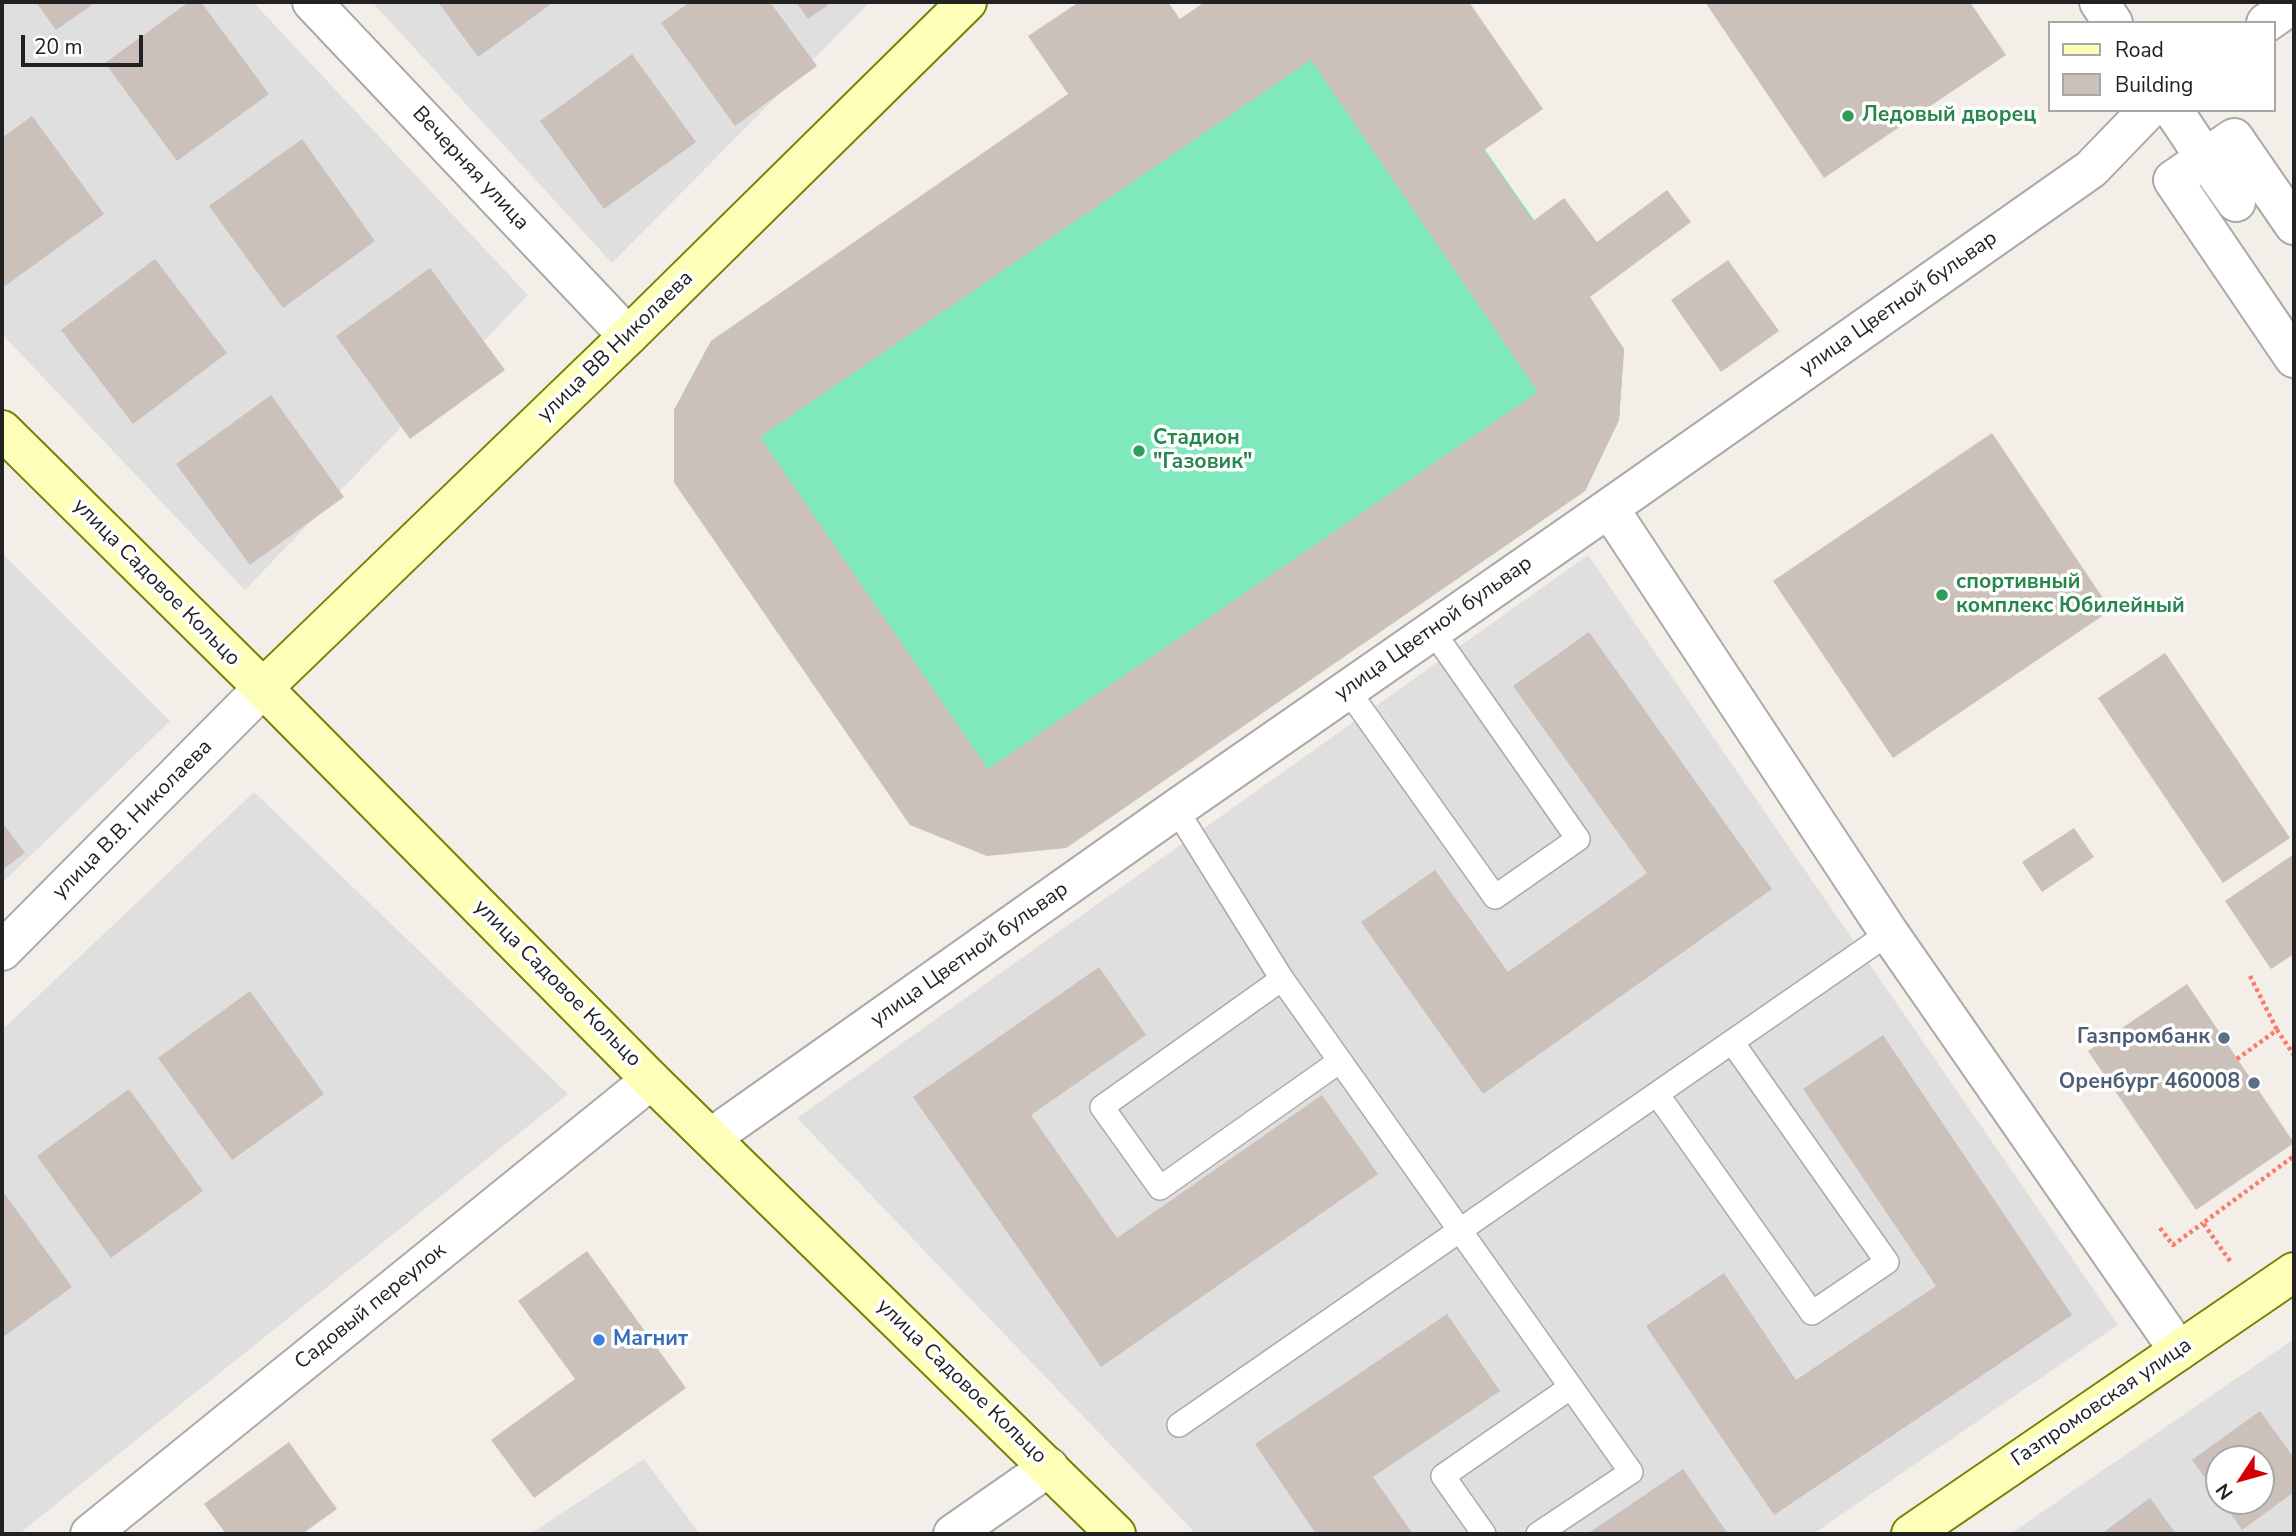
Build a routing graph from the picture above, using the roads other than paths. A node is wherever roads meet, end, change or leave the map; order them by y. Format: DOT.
graph roads {
  1 [pos="312,2"];
  2 [pos="967,2"];
  3 [pos="2099,2"];
  4 [pos="2294,3"];
  5 [pos="2112,21"];
  6 [pos="2269,21"];
  7 [pos="2146,112"];
  8 [pos="2174,112"];
  9 [pos="2206,158"];
  10 [pos="2250,192"];
  11 [pos="2203,225"];
  12 [pos="2294,225"];
  13 [pos="628,336"];
  14 [pos="2294,356"];
  15 [pos="2,430"];
  16 [pos="1609,508"];
  17 [pos="1432,630"];
  18 [pos="263,688"];
  19 [pos="1347,689"];
  20 [pos="1176,809"];
  21 [pos="1889,933"];
  22 [pos="2,951"];
  23 [pos="1282,979"];
  24 [pos="1732,1042"];
  25 [pos="1340,1061"];
  26 [pos="651,1080"];
  27 [pos="1657,1094"];
  28 [pos="712,1137"];
  29 [pos="1461,1230"];
  30 [pos="2294,1272"];
  31 [pos="2179,1351"];
  32 [pos="1571,1387"];
  33 [pos="1179,1425"];
  34 [pos="1049,1467"];
  35 [pos="90,1534"];
  36 [pos="953,1534"];
  37 [pos="1116,1534"];
  38 [pos="1485,1534"];
  39 [pos="1538,1534"];
  40 [pos="1911,1534"];
  1 -- 13 [label="street, Вечерняя улица"];
  2 -- 13 [label="main road, улица ВВ Николаева"];
  3 -- 5 [label="street"];
  4 -- 6 [label="street"];
  7 -- 16 [label="street, улица Цветной бульвар"];
  8 -- 9 [label="street"];
  9 -- 10 [label="street"];
  9 -- 11 [label="street"];
  10 -- 11 [label="street"];
  10 -- 12 [label="street"];
  11 -- 14 [label="street"];
  13 -- 18 [label="main road, улица ВВ Николаева"];
  15 -- 18 [label="main road, улица Садовое Кольцо"];
  16 -- 17 [label="street, улица Цветной бульвар"];
  16 -- 21 [label="street"];
  17 -- 19 [label="street, улица Цветной бульвар"];
  17 -- 19 [label="lane"];
  18 -- 22 [label="street, улица В.В. Николаева"];
  18 -- 26 [label="main road, улица Садовое Кольцо"];
  19 -- 20 [label="street, улица Цветной бульвар"];
  20 -- 23 [label="lane"];
  20 -- 28 [label="street, улица Цветной бульвар"];
  21 -- 24 [label="lane"];
  21 -- 31 [label="street"];
  23 -- 25 [label="lane"];
  23 -- 25 [label="lane"];
  24 -- 27 [label="lane"];
  24 -- 27 [label="lane"];
  25 -- 29 [label="lane"];
  26 -- 28 [label="main road, улица Садовое Кольцо"];
  26 -- 35 [label="street, Садовый переулок"];
  27 -- 29 [label="lane"];
  28 -- 34 [label="main road, улица Садовое Кольцо"];
  29 -- 32 [label="lane"];
  29 -- 33 [label="lane"];
  30 -- 31 [label="main road, Газпромовская улица"];
  31 -- 40 [label="main road, Газпромовская улица"];
  32 -- 38 [label="lane"];
  32 -- 39 [label="lane"];
  34 -- 36 [label="street"];
  34 -- 37 [label="main road, улица Садовое Кольцо"];
}
